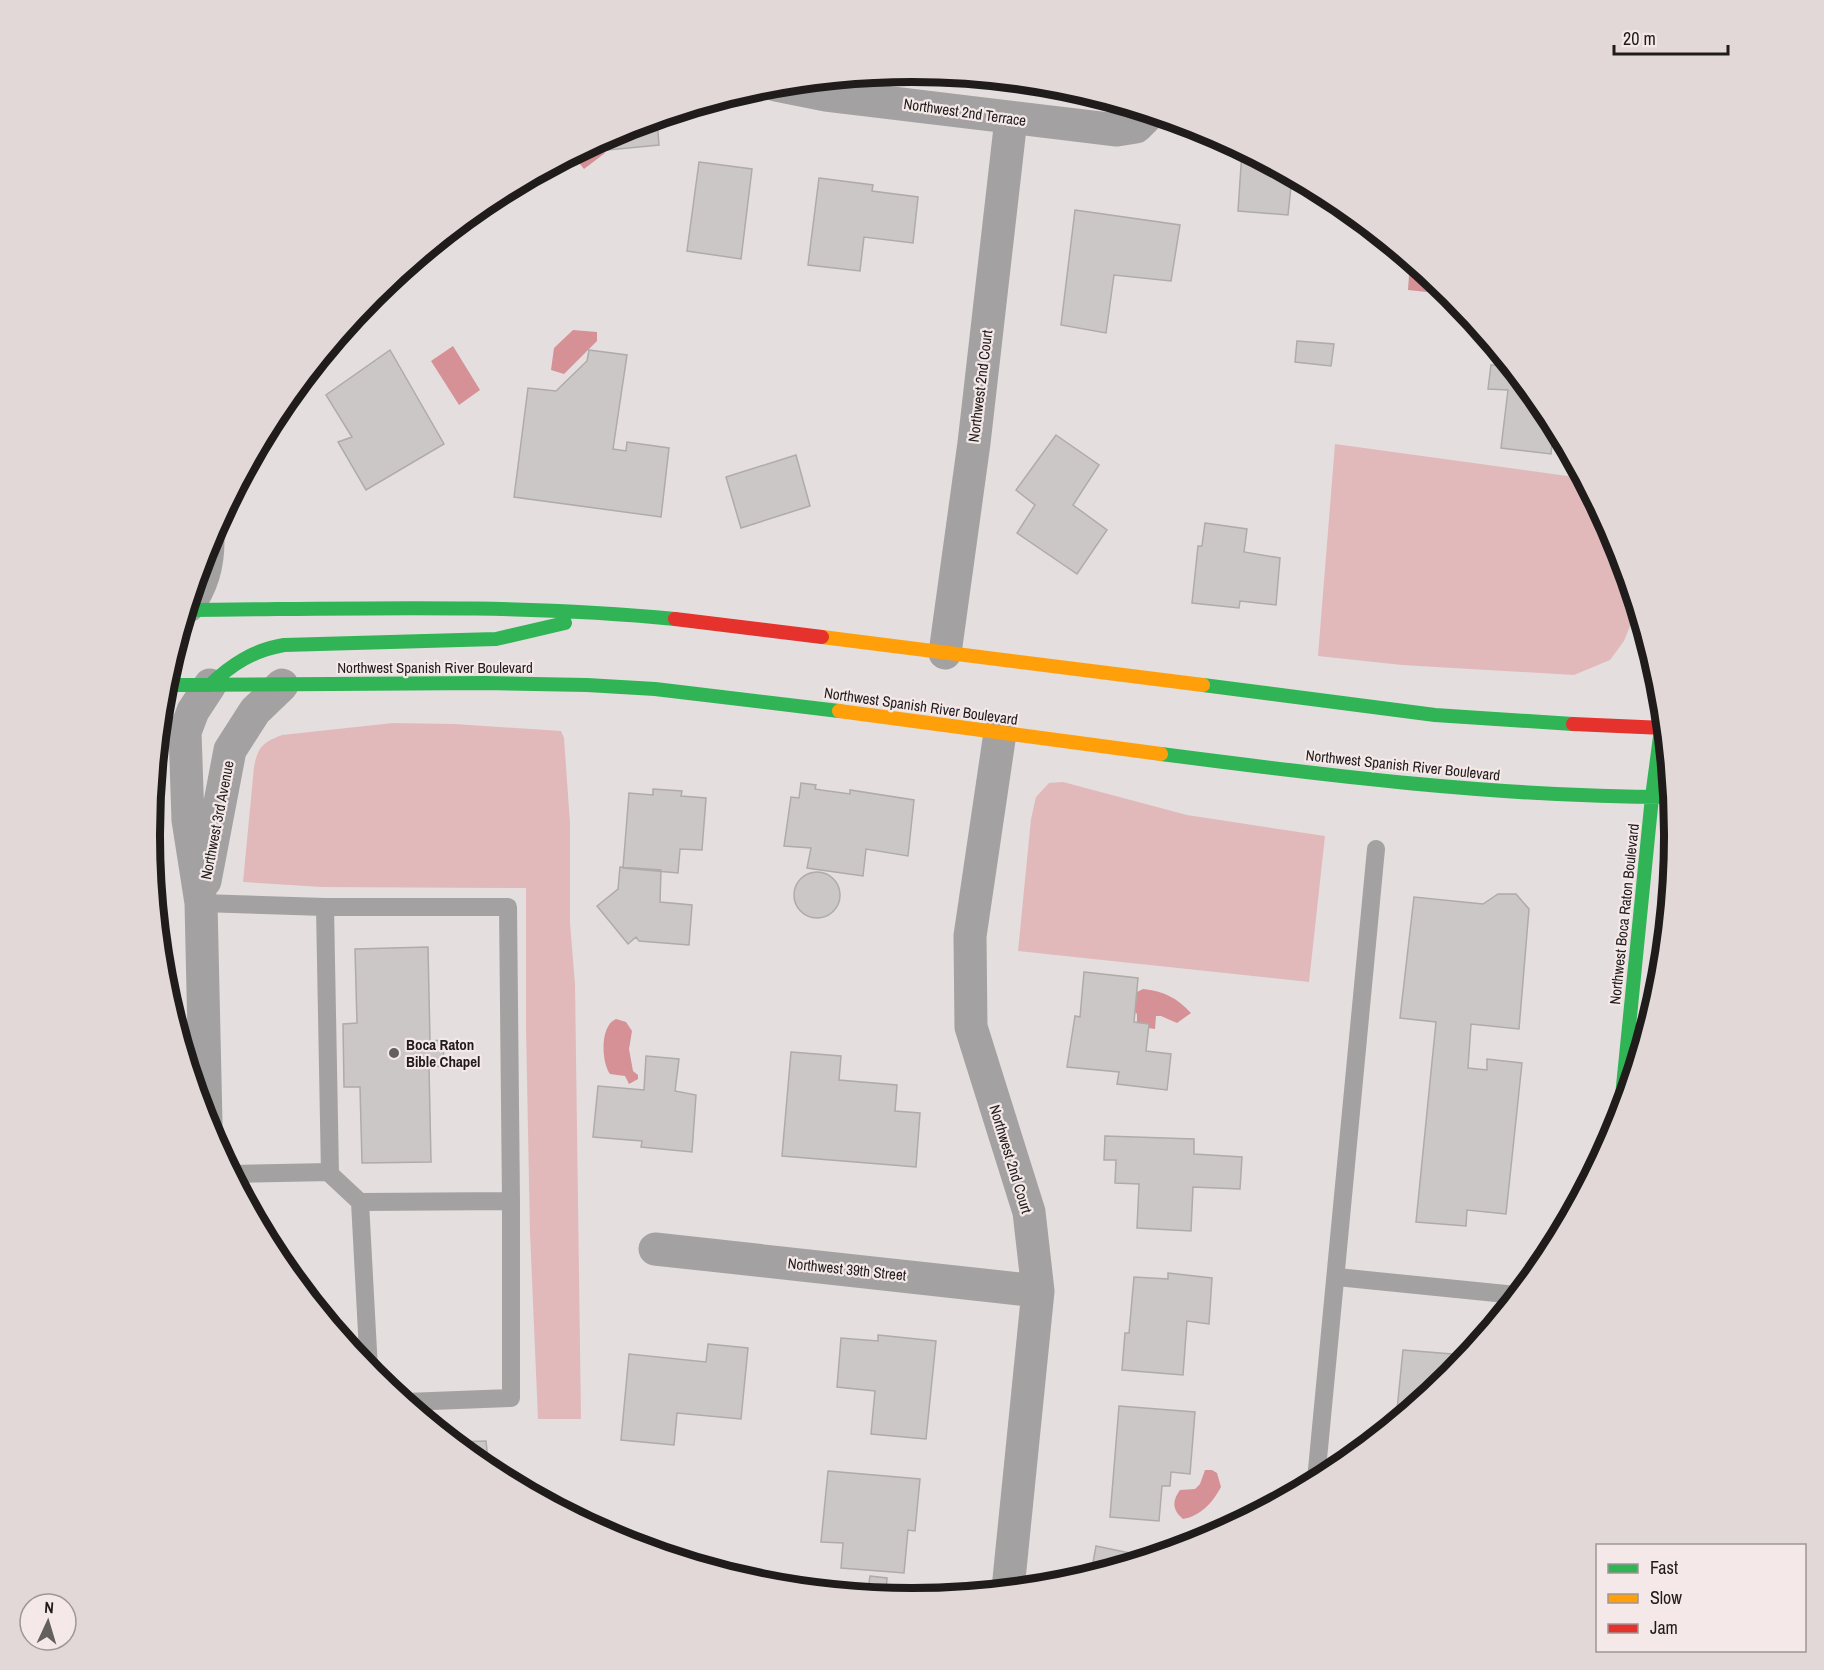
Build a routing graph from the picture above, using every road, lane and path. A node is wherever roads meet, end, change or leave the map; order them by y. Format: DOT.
graph roads {
  1 [pos="804,91"];
  2 [pos="1011,119"];
  3 [pos="1144,119"];
  4 [pos="194,610"];
  5 [pos="611,613"];
  6 [pos="945,652"];
  7 [pos="210,684"];
  8 [pos="282,684"];
  9 [pos="175,685"];
  10 [pos="1656,723"];
  11 [pos="1000,734"];
  12 [pos="1659,749"];
  13 [pos="1652,797"];
  14 [pos="1663,797"];
  15 [pos="1377,849"];
  16 [pos="201,903"];
  17 [pos="325,907"];
  18 [pos="1624,1081"];
  19 [pos="205,1093"];
  20 [pos="330,1172"];
  21 [pos="240,1174"];
  22 [pos="511,1201"];
  23 [pos="360,1202"];
  24 [pos="655,1249"];
  25 [pos="1337,1277"];
  26 [pos="1038,1291"];
  27 [pos="1508,1294"];
  28 [pos="368,1354"];
  29 [pos="417,1402"];
  30 [pos="1317,1469"];
  31 [pos="1009,1581"];
  1 -- 2 [label="street, Northwest 2nd Terrace"];
  2 -- 3 [label="street, Northwest 2nd Terrace"];
  2 -- 6 [label="street, Northwest 2nd Court"];
  4 -- 5 [label="main road"];
  5 -- 6 [label="main road"];
  5 -- 7 [label="main road"];
  6 -- 10 [label="main road"];
  7 -- 8 [label="main road, Northwest Spanish River Boulevard"];
  7 -- 9 [label="main road, Northwest Spanish River Boulevard"];
  7 -- 16 [label="street, Northwest 3rd Avenue"];
  8 -- 11 [label="main road, Northwest Spanish River Boulevard"];
  8 -- 16 [label="street, Northwest 3rd Avenue"];
  11 -- 13 [label="main road, Northwest Spanish River Boulevard"];
  11 -- 26 [label="street, Northwest 2nd Court"];
  12 -- 13 [label="main road, Northwest Boca Raton Boulevard"];
  13 -- 14 [label="main road, Northwest Spanish River Boulevard"];
  13 -- 18 [label="main road, Northwest Boca Raton Boulevard"];
  15 -- 25 [label="lane"];
  16 -- 17 [label="lane"];
  16 -- 19 [label="street, Northwest 3rd Avenue"];
  17 -- 20 [label="lane"];
  17 -- 22 [label="lane"];
  20 -- 21 [label="lane"];
  20 -- 23 [label="lane"];
  22 -- 23 [label="lane"];
  22 -- 29 [label="lane"];
  23 -- 28 [label="lane"];
  24 -- 26 [label="street, Northwest 39th Street"];
  25 -- 27 [label="lane"];
  25 -- 30 [label="lane"];
  26 -- 31 [label="street, Northwest 2nd Court"];
}
